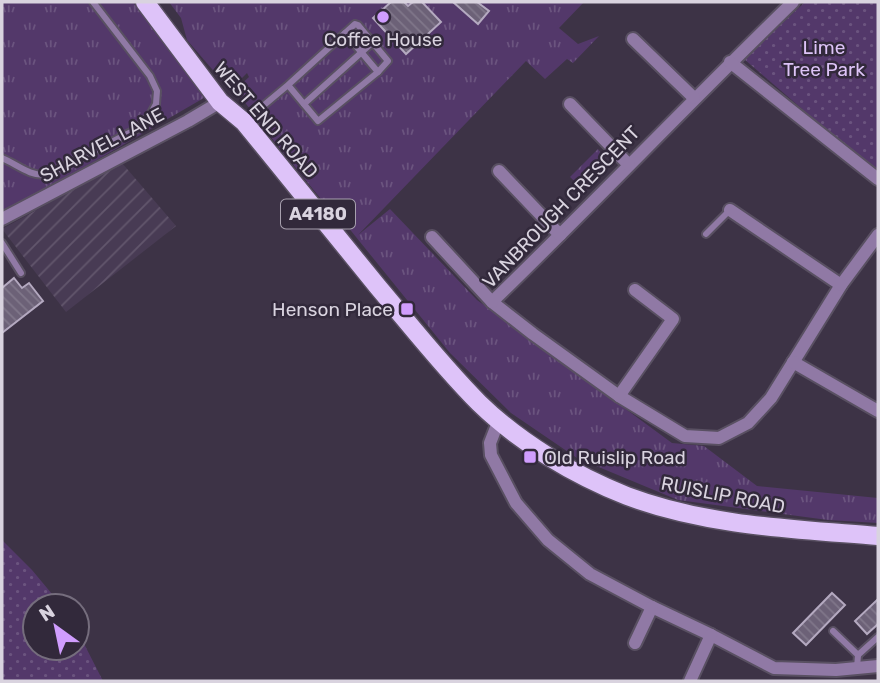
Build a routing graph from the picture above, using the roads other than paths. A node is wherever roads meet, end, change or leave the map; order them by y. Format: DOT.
graph roads {
  1 [pos="93,2"];
  2 [pos="145,2"];
  3 [pos="793,2"];
  4 [pos="345,33"];
  5 [pos="634,39"];
  6 [pos="373,42"];
  7 [pos="361,53"];
  8 [pos="730,62"];
  9 [pos="378,72"];
  10 [pos="288,85"];
  11 [pos="694,98"];
  12 [pos="220,102"];
  13 [pos="304,104"];
  14 [pos="570,104"];
  15 [pos="244,122"];
  16 [pos="2,158"];
  17 [pos="629,165"];
  18 [pos="499,171"];
  19 [pos="878,179"];
  20 [pos="730,210"];
  21 [pos="2,219"];
  22 [pos="706,234"];
  23 [pos="878,235"];
  24 [pos="560,236"];
  25 [pos="432,237"];
  26 [pos="2,243"];
  27 [pos="21,273"];
  28 [pos="841,285"];
  29 [pos="635,290"];
  30 [pos="492,302"];
  31 [pos="793,362"];
  32 [pos="619,396"];
  33 [pos="878,411"];
  34 [pos="499,419"];
  35 [pos="878,536"];
  36 [pos="652,607"];
  37 [pos="833,631"];
  38 [pos="711,635"];
  39 [pos="878,637"];
  40 [pos="635,643"];
  41 [pos="858,662"];
  42 [pos="878,666"];
  43 [pos="835,676"];
  44 [pos="690,681"];
  1 -- 16 [label="lane"];
  2 -- 12 [label="main road, WEST END ROAD / A4180"];
  3 -- 8 [label="street, VANBROUGH CRESCENT"];
  4 -- 6 [label="lane"];
  4 -- 7 [label="lane"];
  4 -- 10 [label="lane"];
  5 -- 11 [label="street"];
  6 -- 7 [label="lane"];
  6 -- 9 [label="lane"];
  7 -- 9 [label="lane"];
  7 -- 13 [label="lane"];
  8 -- 11 [label="street, VANBROUGH CRESCENT"];
  8 -- 19 [label="street"];
  9 -- 13 [label="lane"];
  10 -- 13 [label="lane"];
  10 -- 15 [label="lane"];
  11 -- 17 [label="street, VANBROUGH CRESCENT"];
  12 -- 15 [label="main road, WEST END ROAD / A4180"];
  12 -- 21 [label="street, SHARVEL LANE"];
  14 -- 17 [label="street"];
  15 -- 34 [label="main road, WEST END ROAD / A4180"];
  17 -- 24 [label="street, VANBROUGH CRESCENT"];
  18 -- 24 [label="street"];
  20 -- 22 [label="lane"];
  20 -- 28 [label="street"];
  23 -- 28 [label="street, VANBROUGH CRESCENT"];
  24 -- 30 [label="street, VANBROUGH CRESCENT"];
  25 -- 30 [label="street"];
  26 -- 27 [label="lane"];
  28 -- 31 [label="street, VANBROUGH CRESCENT"];
  29 -- 32 [label="street"];
  30 -- 32 [label="street, VANBROUGH CRESCENT"];
  31 -- 32 [label="street, VANBROUGH CRESCENT"];
  31 -- 33 [label="street"];
  34 -- 35 [label="main road, RUISLIP ROAD / A4180"];
  34 -- 36 [label="street"];
  36 -- 38 [label="street"];
  36 -- 40 [label="street"];
  37 -- 41 [label="lane"];
  38 -- 43 [label="street"];
  38 -- 44 [label="street"];
  39 -- 41 [label="lane"];
  41 -- 42 [label="street"];
  41 -- 43 [label="street"];
}
